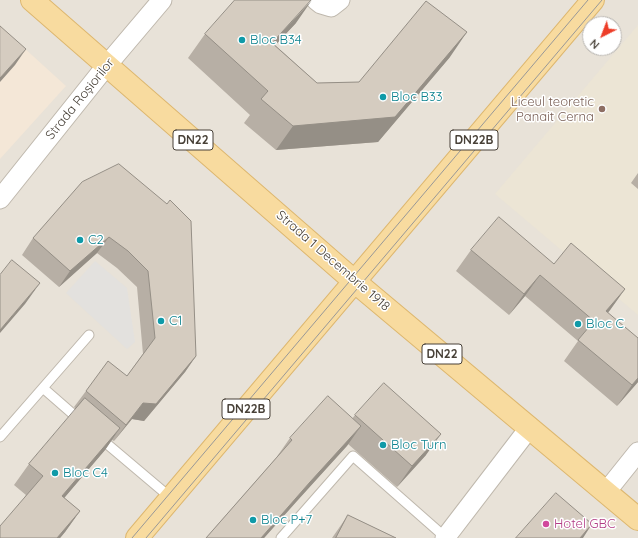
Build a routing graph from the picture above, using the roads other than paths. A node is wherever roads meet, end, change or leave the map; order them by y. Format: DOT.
graph roads {
  1 [pos="32,0"];
  2 [pos="162,0"];
  3 [pos="316,0"];
  4 [pos="340,0"];
  5 [pos="594,0"];
  6 [pos="107,65"];
  7 [pos="0,199"];
  8 [pos="354,280"];
  9 [pos="89,335"];
  10 [pos="42,388"];
  11 [pos="530,427"];
  12 [pos="0,437"];
  13 [pos="638,452"];
  14 [pos="606,492"];
  15 [pos="171,498"];
  16 [pos="638,519"];
  17 [pos="137,538"];
  18 [pos="281,538"];
  19 [pos="445,538"];
  1 -- 6 [label="main road, Strada 1 Decembrie 1918 / DN22"];
  2 -- 6 [label="street, Strada Roșiorilor"];
  3 -- 4 [label="street"];
  5 -- 8 [label="main road, DN22B"];
  6 -- 7 [label="street, Strada Roșiorilor"];
  6 -- 8 [label="main road, Strada 1 Decembrie 1918 / DN22"];
  8 -- 11 [label="main road, Strada 1 Decembrie 1918 / DN22"];
  8 -- 15 [label="main road, DN22B"];
  9 -- 10 [label="lane"];
  10 -- 12 [label="lane"];
  10 -- 15 [label="lane"];
  11 -- 14 [label="main road, Strada 1 Decembrie 1918 / DN22"];
  11 -- 19 [label="street"];
  13 -- 14 [label="street"];
  14 -- 16 [label="main road, Strada 1 Decembrie 1918 / DN22"];
  15 -- 17 [label="main road, DN22B"];
  18 -- 19 [label="lane"];
}
